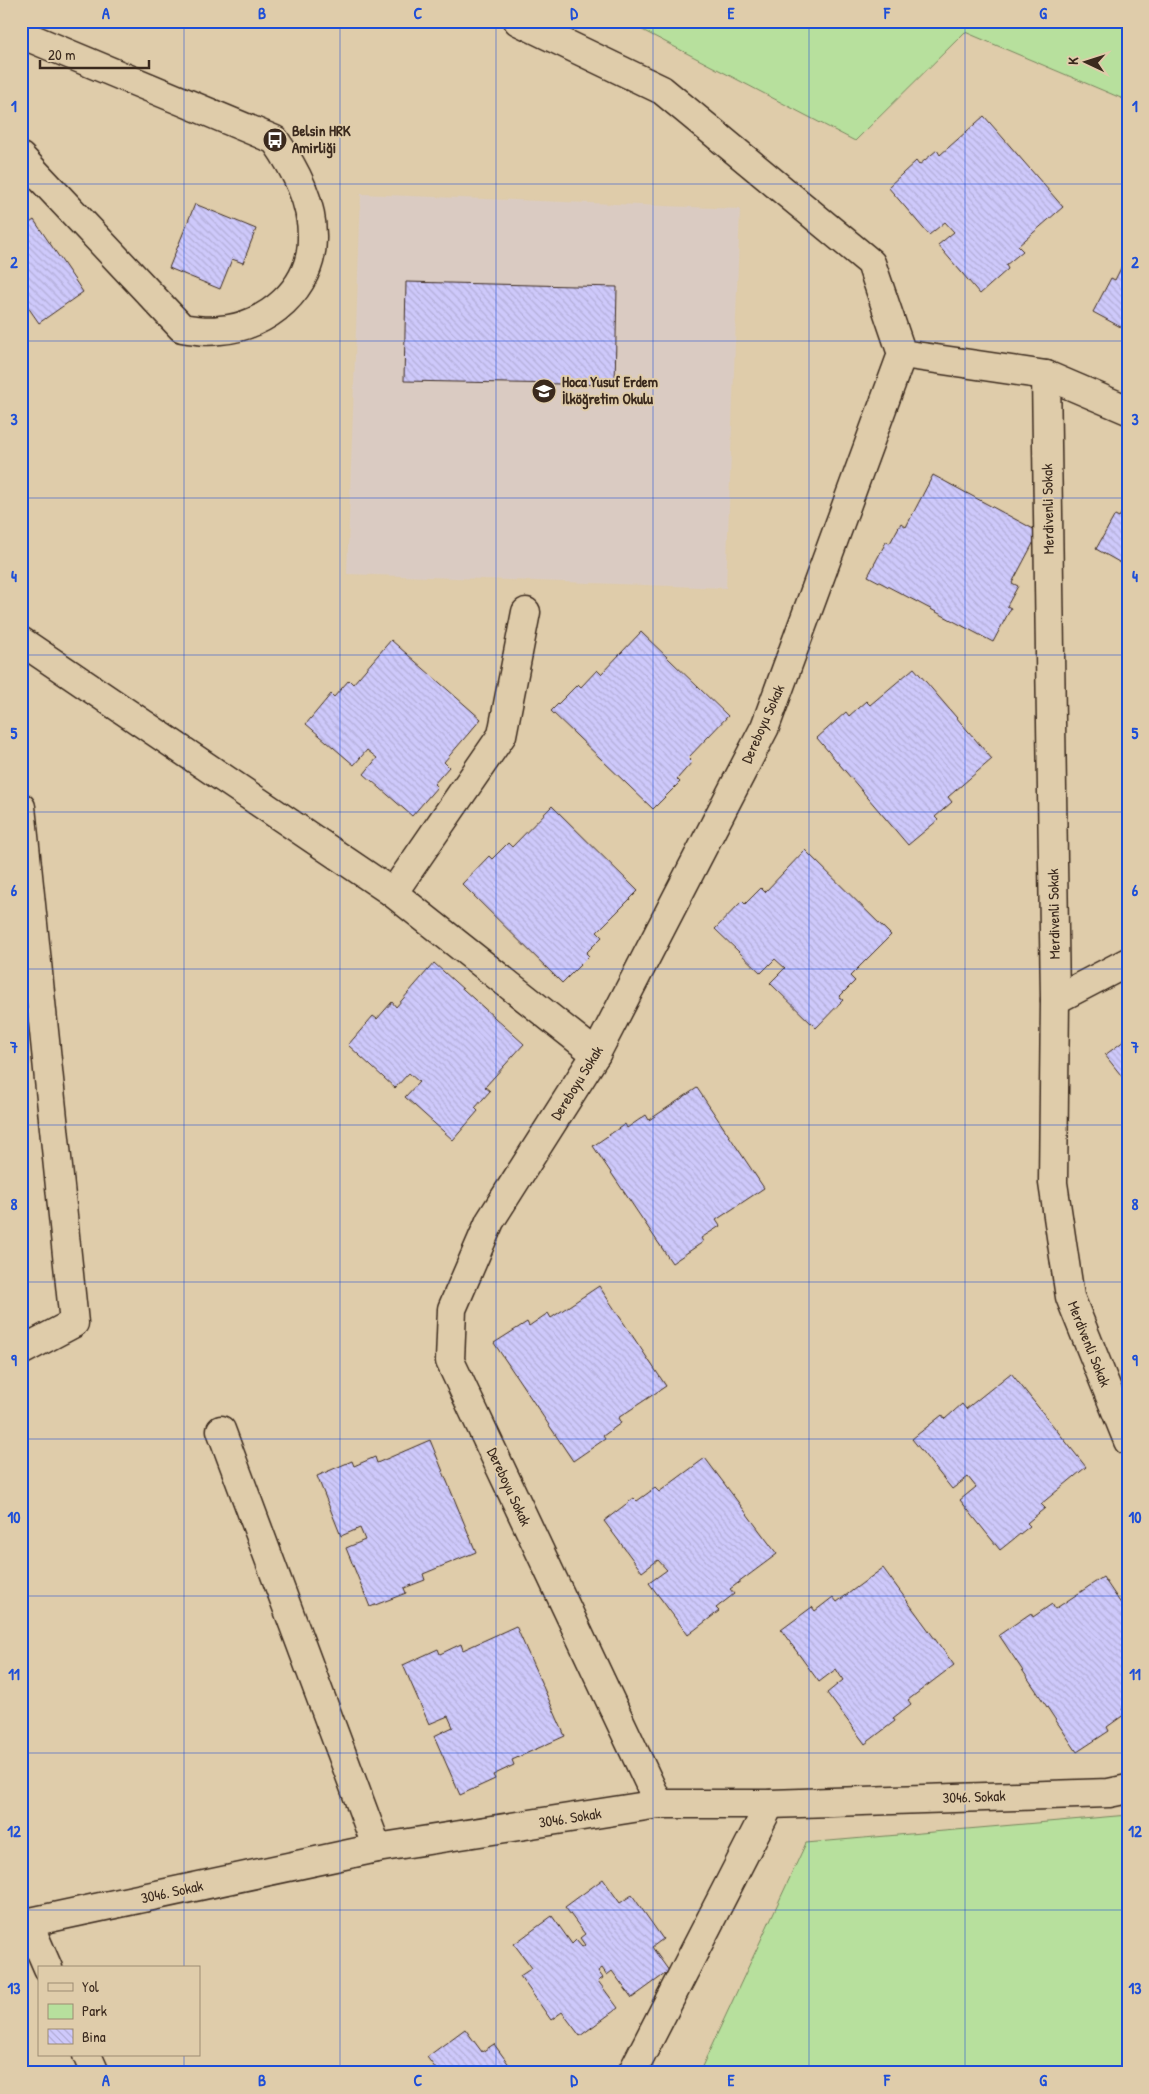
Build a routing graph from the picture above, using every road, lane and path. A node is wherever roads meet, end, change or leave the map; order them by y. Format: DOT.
graph roads {
  1 [pos="518,21"];
  2 [pos="21,34"];
  3 [pos="21,157"];
  4 [pos="902,354"];
  5 [pos="1046,375"];
  6 [pos="1128,410"];
  7 [pos="526,612"];
  8 [pos="21,641"];
  9 [pos="21,807"];
  10 [pos="393,893"];
  11 [pos="1128,962"];
  12 [pos="1055,1000"];
  13 [pos="596,1054"];
  14 [pos="21,1351"];
  15 [pos="221,1430"];
  16 [pos="1128,1441"];
  17 [pos="1128,1789"];
  18 [pos="659,1804"];
  19 [pos="770,1804"];
  20 [pos="376,1848"];
  21 [pos="25,1923"];
  22 [pos="47,1966"];
  23 [pos="87,2056"];
  24 [pos="95,2073"];
  25 [pos="632,2073"];
  1 -- 4 [label="street"];
  2 -- 3 [label="street"];
  4 -- 5 [label="street"];
  4 -- 13 [label="street, Dereboyu Sokak"];
  5 -- 6 [label="street"];
  5 -- 12 [label="street, Merdivenli Sokak"];
  7 -- 10 [label="street"];
  8 -- 10 [label="street"];
  9 -- 14 [label="street"];
  10 -- 13 [label="street"];
  11 -- 12 [label="street"];
  12 -- 16 [label="street, Merdivenli Sokak"];
  13 -- 18 [label="street, Dereboyu Sokak"];
  15 -- 20 [label="street"];
  17 -- 19 [label="street, 3046. Sokak"];
  18 -- 19 [label="street, 3046. Sokak"];
  18 -- 20 [label="street, 3046. Sokak"];
  19 -- 25 [label="street"];
  20 -- 21 [label="street, 3046. Sokak"];
  21 -- 22 [label="street"];
  23 -- 24 [label="street"];
}
